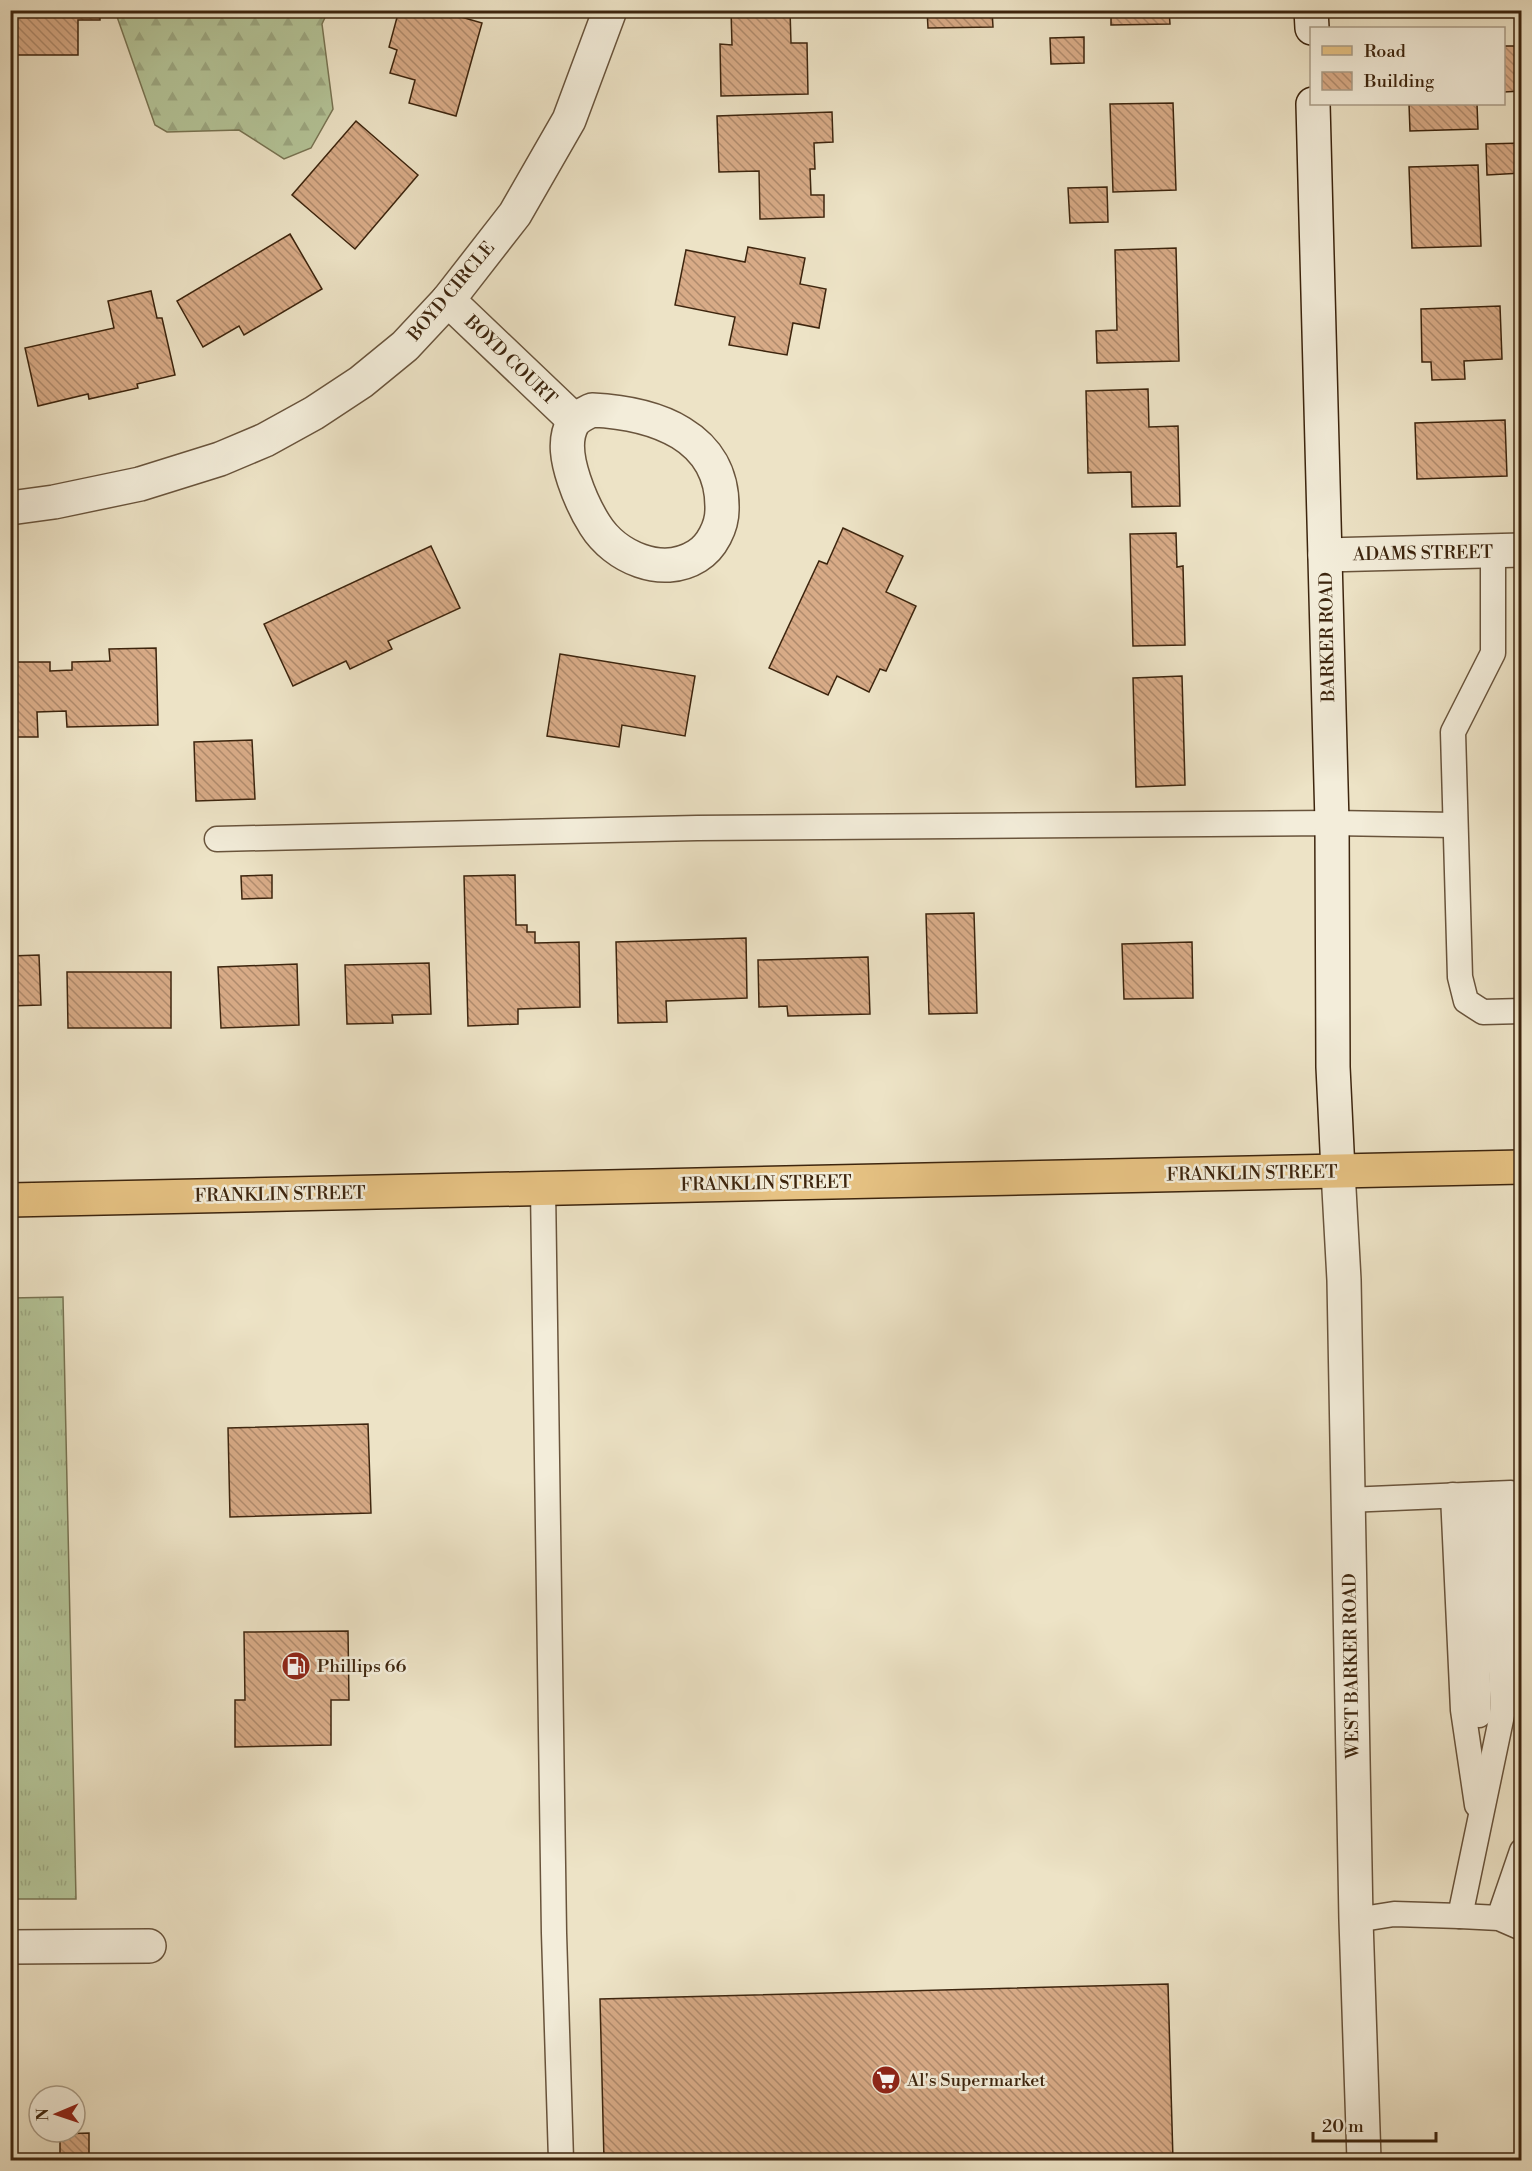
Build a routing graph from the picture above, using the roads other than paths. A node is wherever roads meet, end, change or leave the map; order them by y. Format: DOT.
graph roads {
  1 [pos="610,10"];
  2 [pos="1311,10"];
  3 [pos="1312,27"];
  4 [pos="1313,105"];
  5 [pos="448,300"];
  6 [pos="574,420"];
  7 [pos="10,508"];
  8 [pos="1507,551"];
  9 [pos="1325,555"];
  10 [pos="1332,823"];
  11 [pos="1455,825"];
  12 [pos="218,839"];
  13 [pos="1521,1011"];
  14 [pos="1521,1167"];
  15 [pos="1338,1171"];
  16 [pos="543,1188"];
  17 [pos="10,1200"];
  18 [pos="1472,1495"];
  19 [pos="1347,1500"];
  20 [pos="1521,1706"];
  21 [pos="1521,1712"];
  22 [pos="1479,1820"];
  23 [pos="1521,1851"];
  24 [pos="1460,1916"];
  25 [pos="1500,1918"];
  26 [pos="1356,1920"];
  27 [pos="1521,1928"];
  28 [pos="149,1946"];
  29 [pos="10,1947"];
  30 [pos="561,2160"];
  31 [pos="1364,2160"];
  1 -- 5 [label="street, BOYD CIRCLE"];
  2 -- 3 [label="street"];
  4 -- 9 [label="street, BARKER ROAD"];
  5 -- 6 [label="street, BOYD COURT"];
  5 -- 7 [label="street, BOYD CIRCLE"];
  6 -- 6 [label="street"];
  8 -- 9 [label="street, ADAMS STREET"];
  8 -- 11 [label="lane"];
  9 -- 10 [label="street, BARKER ROAD"];
  10 -- 11 [label="lane"];
  10 -- 12 [label="lane"];
  10 -- 15 [label="street, BARKER ROAD"];
  11 -- 13 [label="lane"];
  14 -- 15 [label="main road, FRANKLIN STREET"];
  15 -- 16 [label="main road, FRANKLIN STREET"];
  15 -- 19 [label="street, WEST BARKER ROAD"];
  16 -- 17 [label="main road, FRANKLIN STREET"];
  16 -- 30 [label="lane"];
  18 -- 19 [label="lane"];
  18 -- 20 [label="lane"];
  18 -- 22 [label="lane"];
  18 -- 22 [label="lane"];
  19 -- 26 [label="street, WEST BARKER ROAD"];
  21 -- 22 [label="lane"];
  22 -- 24 [label="lane"];
  23 -- 25 [label="lane"];
  24 -- 25 [label="lane"];
  24 -- 26 [label="lane"];
  25 -- 27 [label="lane"];
  26 -- 31 [label="street, WEST BARKER ROAD"];
  28 -- 29 [label="street"];
}
